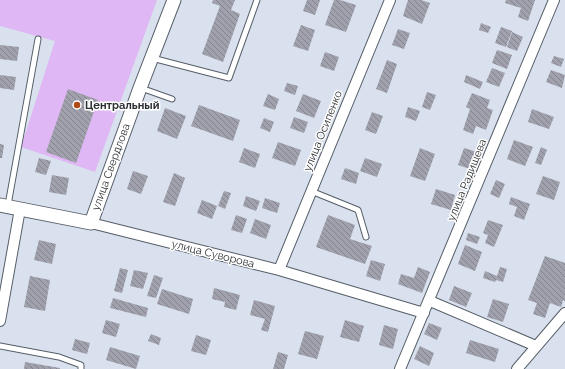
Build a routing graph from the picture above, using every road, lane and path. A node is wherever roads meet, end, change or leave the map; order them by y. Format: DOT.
graph roads {
  1 [pos="174,0"];
  2 [pos="257,0"];
  3 [pos="390,0"];
  4 [pos="554,0"];
  5 [pos="38,39"];
  6 [pos="151,58"];
  7 [pos="140,88"];
  8 [pos="172,99"];
  9 [pos="311,191"];
  10 [pos="9,206"];
  11 [pos="91,223"];
  12 [pos="366,237"];
  13 [pos="279,270"];
  14 [pos="430,301"];
  15 [pos="424,313"];
  16 [pos="565,313"];
  17 [pos="0,321"];
  18 [pos="0,346"];
  19 [pos="536,346"];
  20 [pos="81,369"];
  21 [pos="400,369"];
  22 [pos="517,369"];
  1 -- 6 [label="street, улица Свердлова"];
  2 -- 6 [label="lane"];
  3 -- 9 [label="street, улица Осипенко"];
  4 -- 14 [label="street, улица Радищева"];
  5 -- 10 [label="lane"];
  6 -- 7 [label="street, улица Свердлова"];
  7 -- 8 [label="lane"];
  7 -- 11 [label="street, улица Свердлова"];
  9 -- 12 [label="lane"];
  9 -- 13 [label="street, улица Осипенко"];
  10 -- 11 [label="street, улица Суворова"];
  10 -- 17 [label="street"];
  11 -- 13 [label="street, улица Суворова"];
  13 -- 15 [label="street, улица Суворова"];
  14 -- 15 [label="street, улица Радищева"];
  14 -- 19 [label="street"];
  15 -- 21 [label="street, улица Радищева"];
  16 -- 19 [label="street"];
  18 -- 20 [label="lane"];
  19 -- 22 [label="street"];
}
